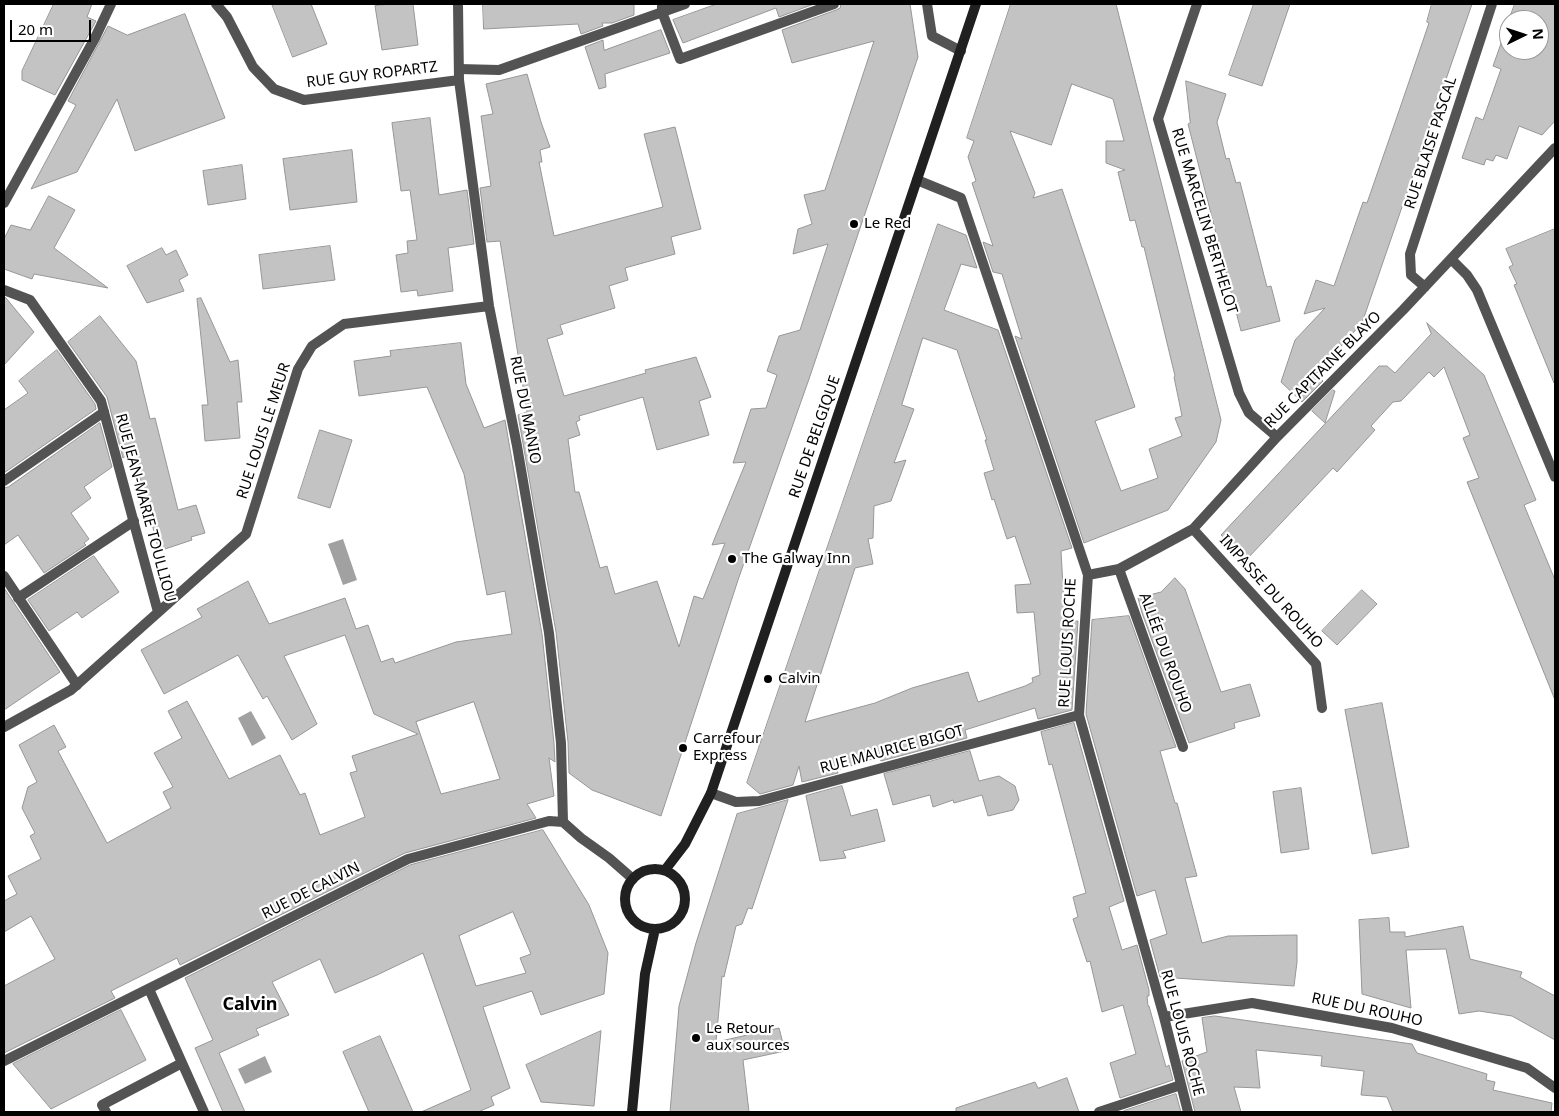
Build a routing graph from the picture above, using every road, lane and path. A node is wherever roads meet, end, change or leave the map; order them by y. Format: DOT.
graph roads {
  1 [pos="111,4"];
  2 [pos="216,4"];
  3 [pos="458,4"];
  4 [pos="685,4"];
  5 [pos="834,4"];
  6 [pos="927,4"];
  7 [pos="976,4"];
  8 [pos="1197,4"];
  9 [pos="1492,4"];
  10 [pos="662,8"];
  11 [pos="960,50"];
  12 [pos="459,68"];
  13 [pos="459,80"];
  14 [pos="1555,148"];
  15 [pos="917,180"];
  16 [pos="4,203"];
  17 [pos="1451,259"];
  18 [pos="1424,287"];
  19 [pos="4,290"];
  20 [pos="489,306"];
  21 [pos="104,412"];
  22 [pos="1276,437"];
  23 [pos="1555,477"];
  24 [pos="4,481"];
  25 [pos="134,521"];
  26 [pos="1193,529"];
  27 [pos="1119,570"];
  28 [pos="1088,575"];
  29 [pos="4,576"];
  30 [pos="18,598"];
  31 [pos="158,612"];
  32 [pos="77,684"];
  33 [pos="1322,708"];
  34 [pos="1080,715"];
  35 [pos="4,726"];
  36 [pos="1182,747"];
  37 [pos="711,794"];
  38 [pos="563,822"];
  39 [pos="665,870"];
  40 [pos="633,879"];
  41 [pos="655,930"];
  42 [pos="149,989"];
  43 [pos="1164,1017"];
  44 [pos="4,1061"];
  45 [pos="182,1063"];
  46 [pos="1181,1085"];
  47 [pos="1555,1088"];
  48 [pos="106,1112"];
  49 [pos="204,1112"];
  50 [pos="632,1112"];
  51 [pos="1100,1112"];
  52 [pos="1188,1112"];
  1 -- 16 [label="street"];
  2 -- 13 [label="street, RUE GUY ROPARTZ"];
  3 -- 12 [label="street, RUE DU MANIO"];
  4 -- 10 [label="street"];
  5 -- 10 [label="street"];
  6 -- 11 [label="street"];
  7 -- 11 [label="main road, RUE DE BELGIQUE"];
  8 -- 22 [label="street, RUE MARCELIN BERTHELOT"];
  9 -- 18 [label="street, RUE BLAISE PASCAL"];
  10 -- 12 [label="street"];
  11 -- 15 [label="main road, RUE DE BELGIQUE"];
  12 -- 13 [label="street, RUE DU MANIO"];
  13 -- 20 [label="street, RUE DU MANIO"];
  14 -- 17 [label="street, RUE CAPITAINE BLAYO"];
  15 -- 28 [label="street, RUE LOUIS ROCHE"];
  15 -- 37 [label="main road, RUE DE BELGIQUE"];
  17 -- 18 [label="street, RUE CAPITAINE BLAYO"];
  17 -- 23 [label="street"];
  18 -- 22 [label="street, RUE CAPITAINE BLAYO"];
  19 -- 21 [label="street, RUE JEAN-MARIE TOULLIOU"];
  20 -- 31 [label="street, RUE LOUIS LE MEUR"];
  20 -- 38 [label="street, RUE DU MANIO"];
  21 -- 24 [label="street"];
  21 -- 25 [label="street, RUE JEAN-MARIE TOULLIOU"];
  22 -- 26 [label="street, RUE CAPITAINE BLAYO"];
  25 -- 30 [label="street"];
  25 -- 31 [label="street, RUE JEAN-MARIE TOULLIOU"];
  26 -- 27 [label="street, RUE CAPITAINE BLAYO"];
  26 -- 33 [label="street, IMPASSE DU ROUHO"];
  27 -- 28 [label="street, RUE CAPITAINE BLAYO"];
  27 -- 36 [label="street, ALLÉE DU ROUHO"];
  28 -- 34 [label="street, RUE LOUIS ROCHE"];
  29 -- 30 [label="street"];
  30 -- 32 [label="street"];
  31 -- 32 [label="street, RUE JEAN-MARIE TOULLIOU"];
  32 -- 35 [label="street, RUE JEAN-MARIE TOULLIOU"];
  34 -- 37 [label="street, RUE MAURICE BIGOT"];
  34 -- 43 [label="street, RUE LOUIS ROCHE"];
  37 -- 39 [label="main road, RUE DE BELGIQUE"];
  38 -- 40 [label="street"];
  38 -- 42 [label="street, RUE DE CALVIN"];
  39 -- 40 [label="main road"];
  39 -- 41 [label="main road"];
  40 -- 41 [label="main road"];
  41 -- 50 [label="main road"];
  42 -- 44 [label="street, RUE DE CALVIN"];
  42 -- 45 [label="street"];
  43 -- 46 [label="street, RUE LOUIS ROCHE"];
  43 -- 47 [label="street, RUE DU ROUHO"];
  45 -- 48 [label="street"];
  45 -- 49 [label="street"];
  46 -- 51 [label="street"];
  46 -- 52 [label="street, RUE LOUIS ROCHE"];
}
